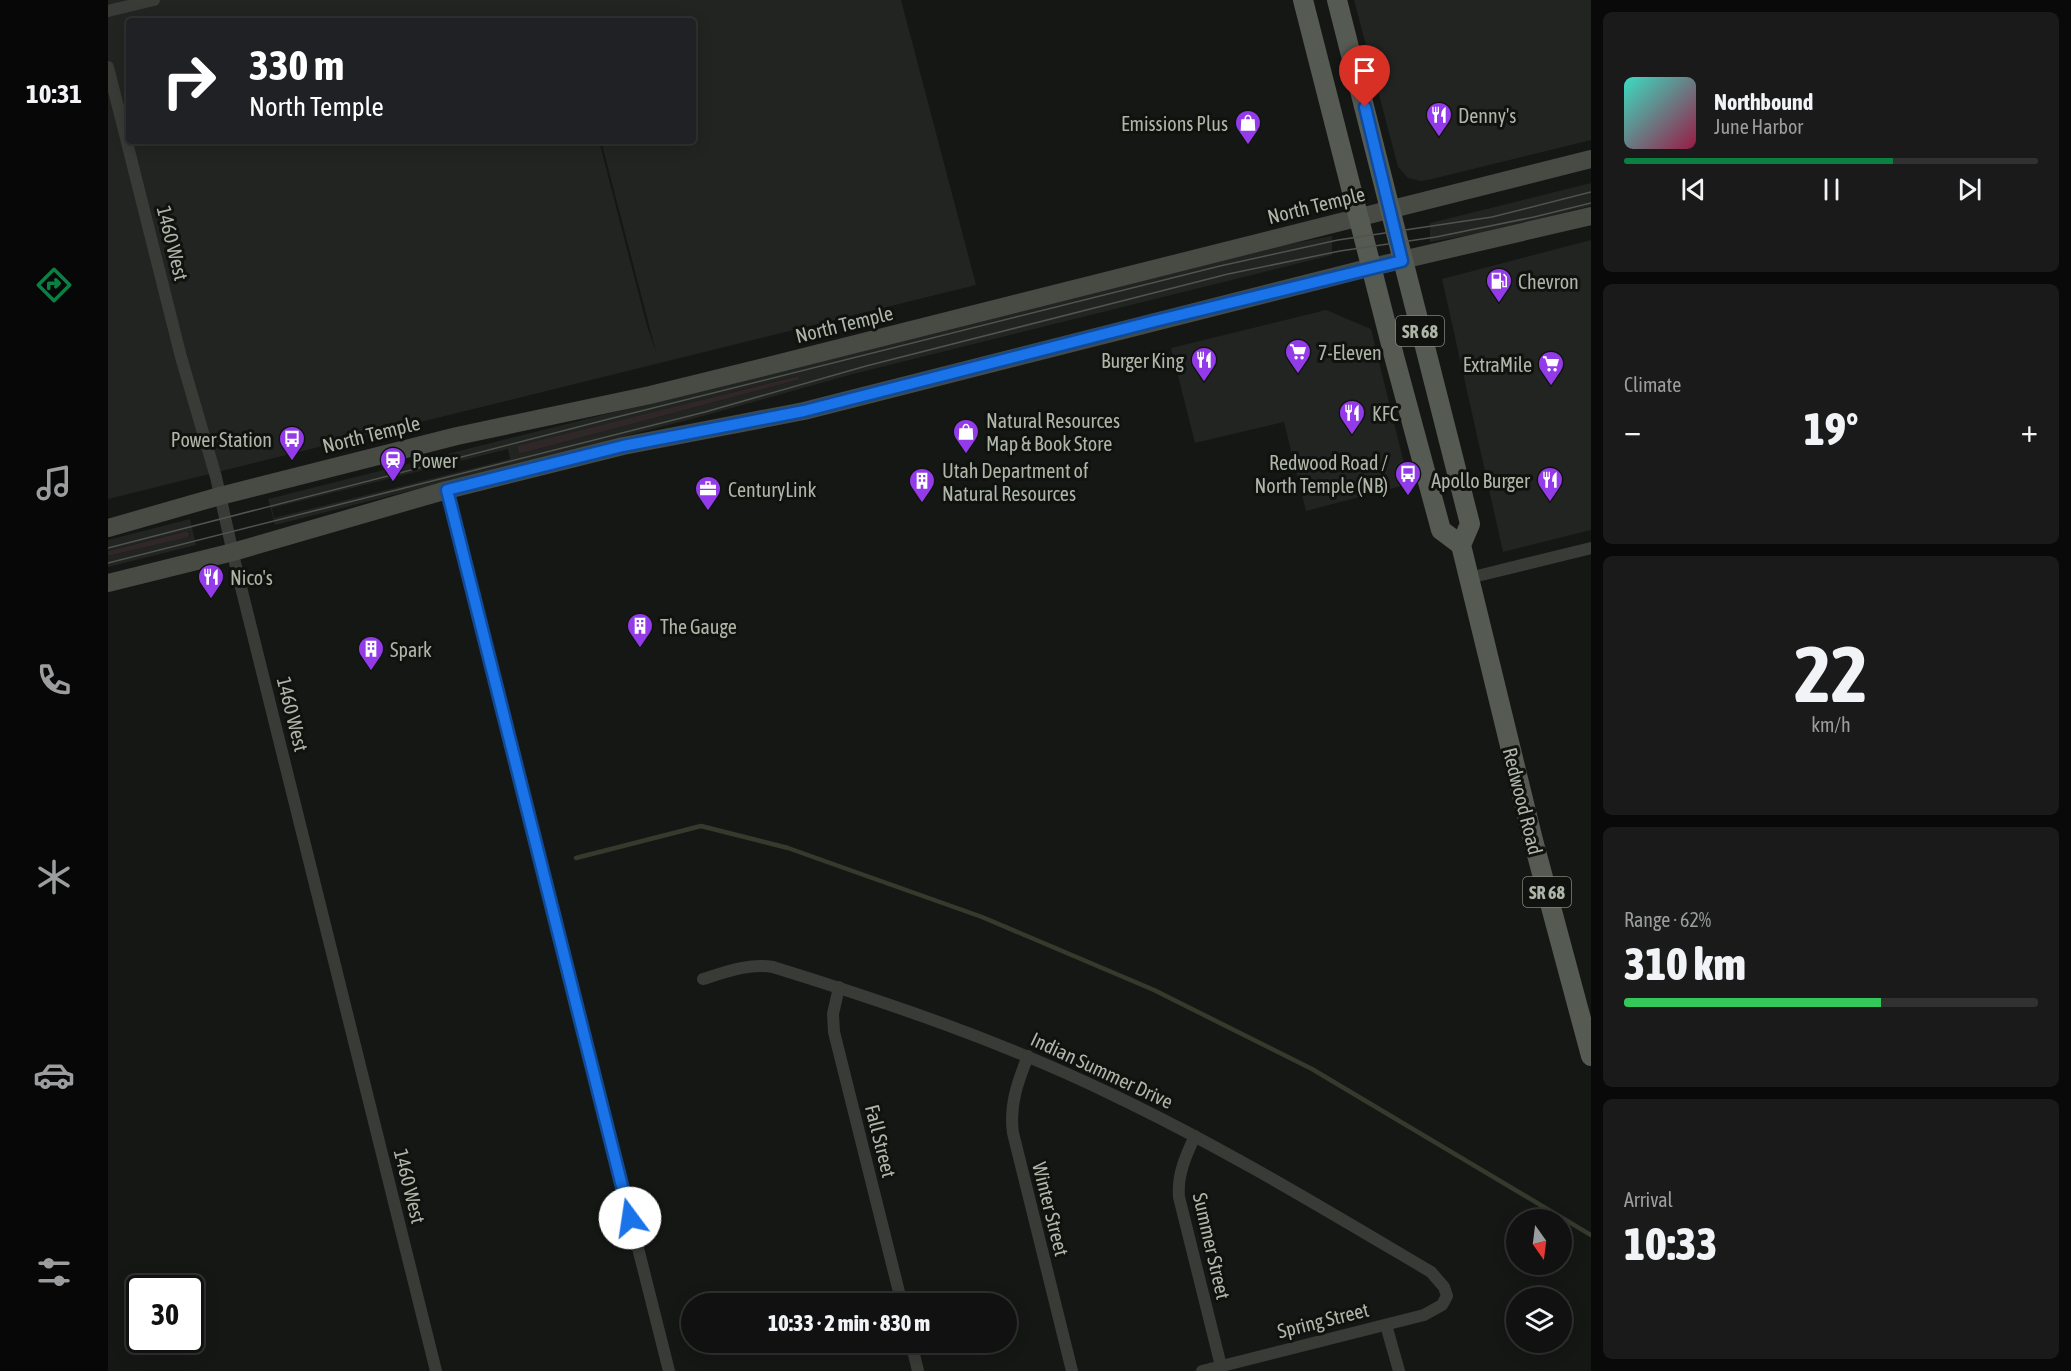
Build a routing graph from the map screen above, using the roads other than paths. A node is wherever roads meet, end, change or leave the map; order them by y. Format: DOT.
graph roads {
  1 [pos="154,0"];
  2 [pos="1303,0"];
  3 [pos="1337,0"];
  4 [pos="108,11"];
  5 [pos="108,68"];
  6 [pos="126,139"];
  7 [pos="127,144"];
  8 [pos="1591,159"];
  9 [pos="1391,210"];
  10 [pos="1591,216"];
  11 [pos="1360,218"];
  12 [pos="1402,261"];
  13 [pos="1372,267"];
  14 [pos="447,490"];
  15 [pos="220,496"];
  16 [pos="108,528"];
  17 [pos="1461,545"];
  18 [pos="1591,548"];
  19 [pos="233,552"];
  20 [pos="1469,578"];
  21 [pos="108,583"];
  22 [pos="703,979"];
  23 [pos="839,987"];
  24 [pos="1028,1056"];
  25 [pos="1591,1056"];
  26 [pos="1196,1136"];
  27 [pos="899,1293"];
  28 [pos="1447,1296"];
  29 [pos="1386,1325"];
  30 [pos="914,1353"];
  31 [pos="1221,1366"];
  32 [pos="436,1371"];
  33 [pos="669,1371"];
  34 [pos="918,1371"];
  35 [pos="1072,1371"];
  36 [pos="1202,1371"];
  37 [pos="1399,1371"];
  1 -- 4 [label="street"];
  2 -- 11 [label="main road, SR 68"];
  3 -- 9 [label="main road, Redwood Road / SR 68"];
  5 -- 6 [label="street, 1460 West"];
  7 -- 15 [label="street, 1460 West"];
  8 -- 9 [label="main road, North Temple"];
  9 -- 11 [label="main road, North Temple"];
  9 -- 12 [label="main road, Redwood Road / SR 68"];
  10 -- 12 [label="main road"];
  11 -- 13 [label="main road, SR 68"];
  11 -- 15 [label="main road, North Temple"];
  12 -- 13 [label="main road"];
  12 -- 17 [label="main road, Redwood Road / SR 68"];
  13 -- 14 [label="main road"];
  13 -- 17 [label="main road, SR 68"];
  14 -- 19 [label="main road"];
  14 -- 33 [label="street"];
  15 -- 16 [label="main road, North Temple"];
  15 -- 19 [label="street, 1460 West"];
  17 -- 20 [label="main road, Redwood Road / SR 68"];
  18 -- 20 [label="street"];
  19 -- 21 [label="main road"];
  19 -- 32 [label="street, 1460 West"];
  20 -- 25 [label="main road, Redwood Road / SR 68"];
  22 -- 23 [label="street, Indian Summer Drive"];
  23 -- 24 [label="street, Indian Summer Drive"];
  23 -- 27 [label="street, Fall Street"];
  24 -- 26 [label="street, Indian Summer Drive"];
  24 -- 35 [label="street, Winter Street"];
  26 -- 28 [label="street, Indian Summer Drive"];
  26 -- 31 [label="street, Summer Street"];
  28 -- 29 [label="street, Spring Street"];
  29 -- 31 [label="street, Spring Street"];
  29 -- 37 [label="street"];
  30 -- 34 [label="street"];
  31 -- 36 [label="street, Spring Street"];
}
